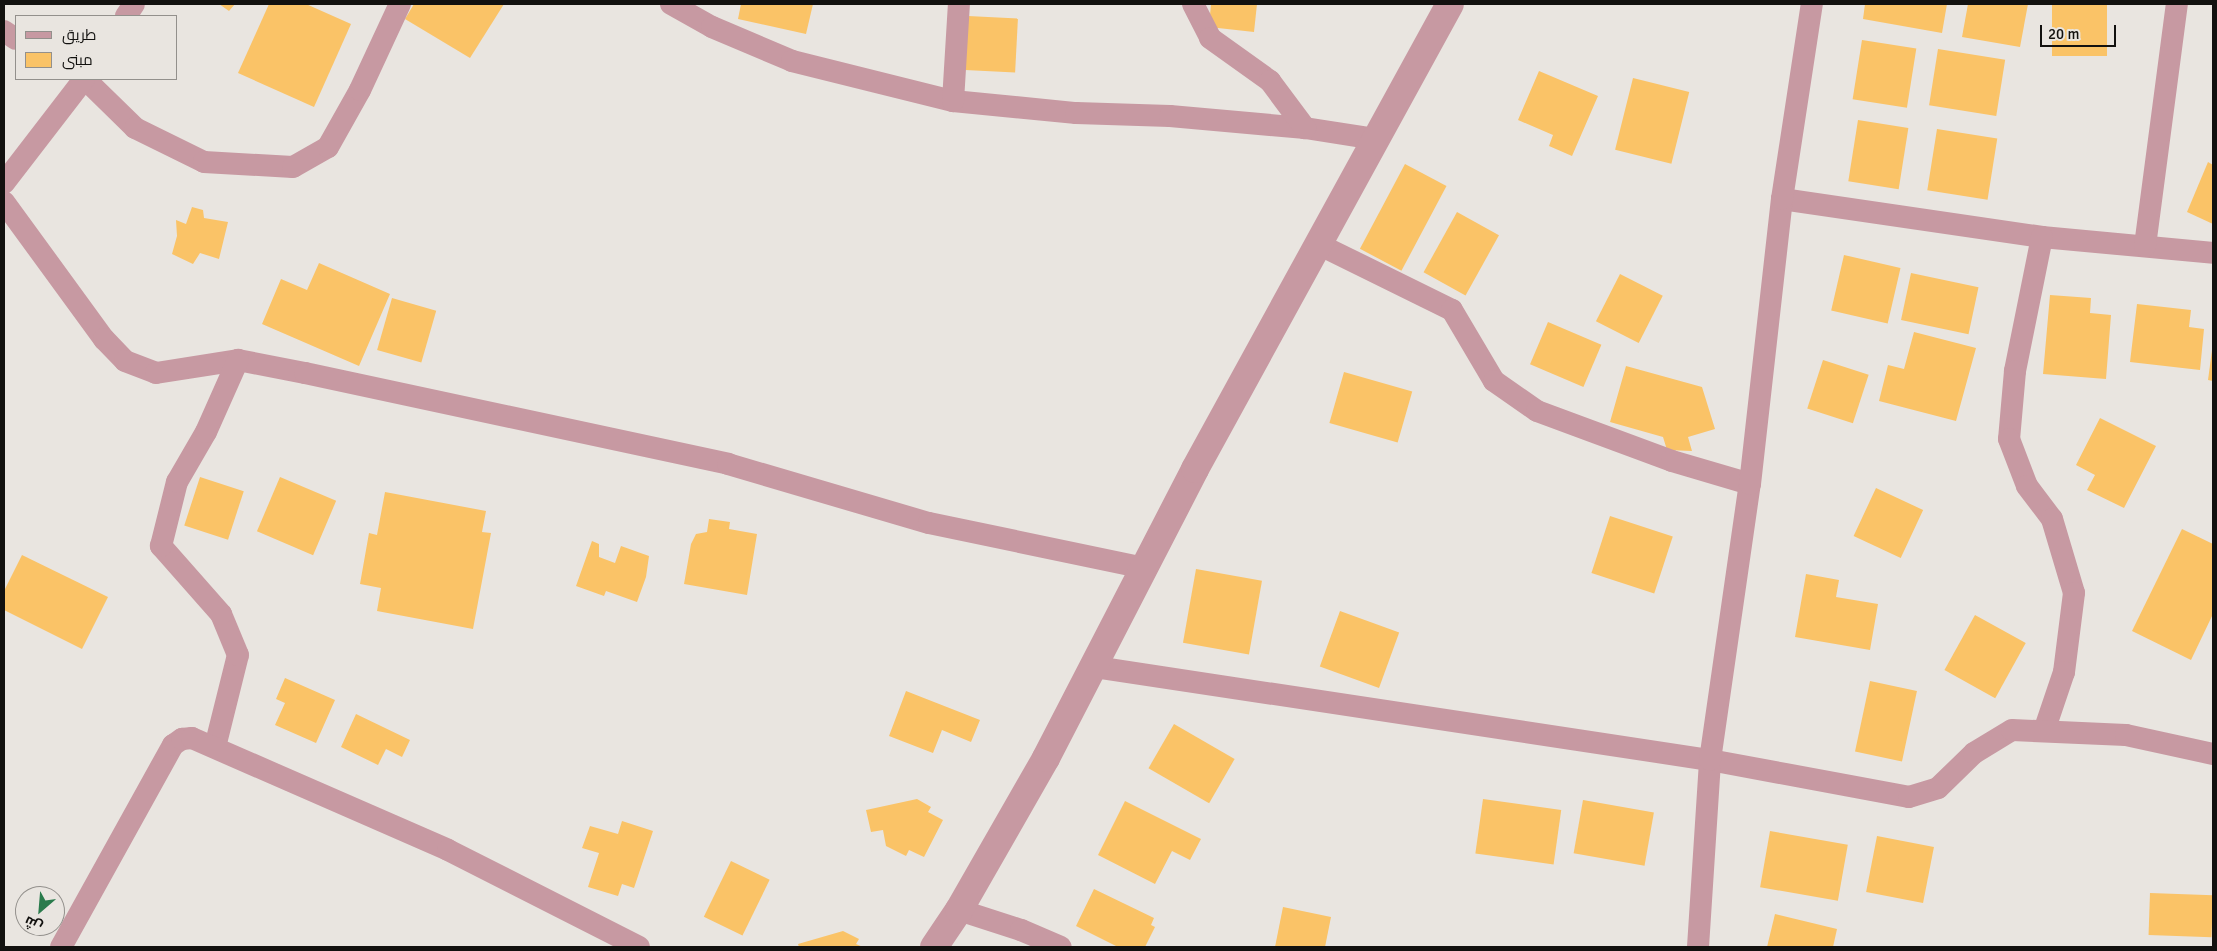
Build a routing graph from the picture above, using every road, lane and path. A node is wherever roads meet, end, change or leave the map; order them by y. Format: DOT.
graph roads {
  1 [pos="134,4"];
  2 [pos="400,4"];
  3 [pos="671,4"];
  4 [pos="960,4"];
  5 [pos="1193,4"];
  6 [pos="1450,4"];
  7 [pos="1812,4"];
  8 [pos="2177,4"];
  9 [pos="127,15"];
  10 [pos="4,32"];
  11 [pos="15,38"];
  12 [pos="83,80"];
  13 [pos="85,80"];
  14 [pos="953,100"];
  15 [pos="1305,128"];
  16 [pos="1376,138"];
  17 [pos="4,183"];
  18 [pos="1782,199"];
  19 [pos="4,202"];
  20 [pos="2042,237"];
  21 [pos="1318,244"];
  22 [pos="2145,246"];
  23 [pos="2213,253"];
  24 [pos="238,360"];
  25 [pos="1750,484"];
  26 [pos="1144,568"];
  27 [pos="1095,667"];
  28 [pos="2044,730"];
  29 [pos="215,747"];
  30 [pos="2213,754"];
  31 [pos="1710,760"];
  32 [pos="959,910"];
  33 [pos="61,947"];
  34 [pos="639,947"];
  35 [pos="934,947"];
  36 [pos="1061,947"];
  37 [pos="1698,947"];
  1 -- 9 [label="street"];
  2 -- 13 [label="street"];
  3 -- 14 [label="street"];
  4 -- 14 [label="street"];
  5 -- 15 [label="street"];
  6 -- 16 [label="street"];
  7 -- 18 [label="street"];
  8 -- 22 [label="street"];
  10 -- 11 [label="street"];
  12 -- 17 [label="street"];
  14 -- 15 [label="street"];
  15 -- 16 [label="street"];
  16 -- 21 [label="street"];
  18 -- 20 [label="street"];
  18 -- 25 [label="street"];
  19 -- 24 [label="street"];
  20 -- 22 [label="street"];
  20 -- 28 [label="street"];
  21 -- 25 [label="street"];
  21 -- 26 [label="street"];
  22 -- 23 [label="street"];
  24 -- 26 [label="street"];
  24 -- 29 [label="street"];
  25 -- 31 [label="street"];
  26 -- 27 [label="street"];
  27 -- 31 [label="street"];
  27 -- 32 [label="street"];
  28 -- 30 [label="street"];
  28 -- 31 [label="street"];
  29 -- 33 [label="street"];
  29 -- 34 [label="street"];
  31 -- 37 [label="street"];
  32 -- 35 [label="street"];
  32 -- 36 [label="street"];
}
